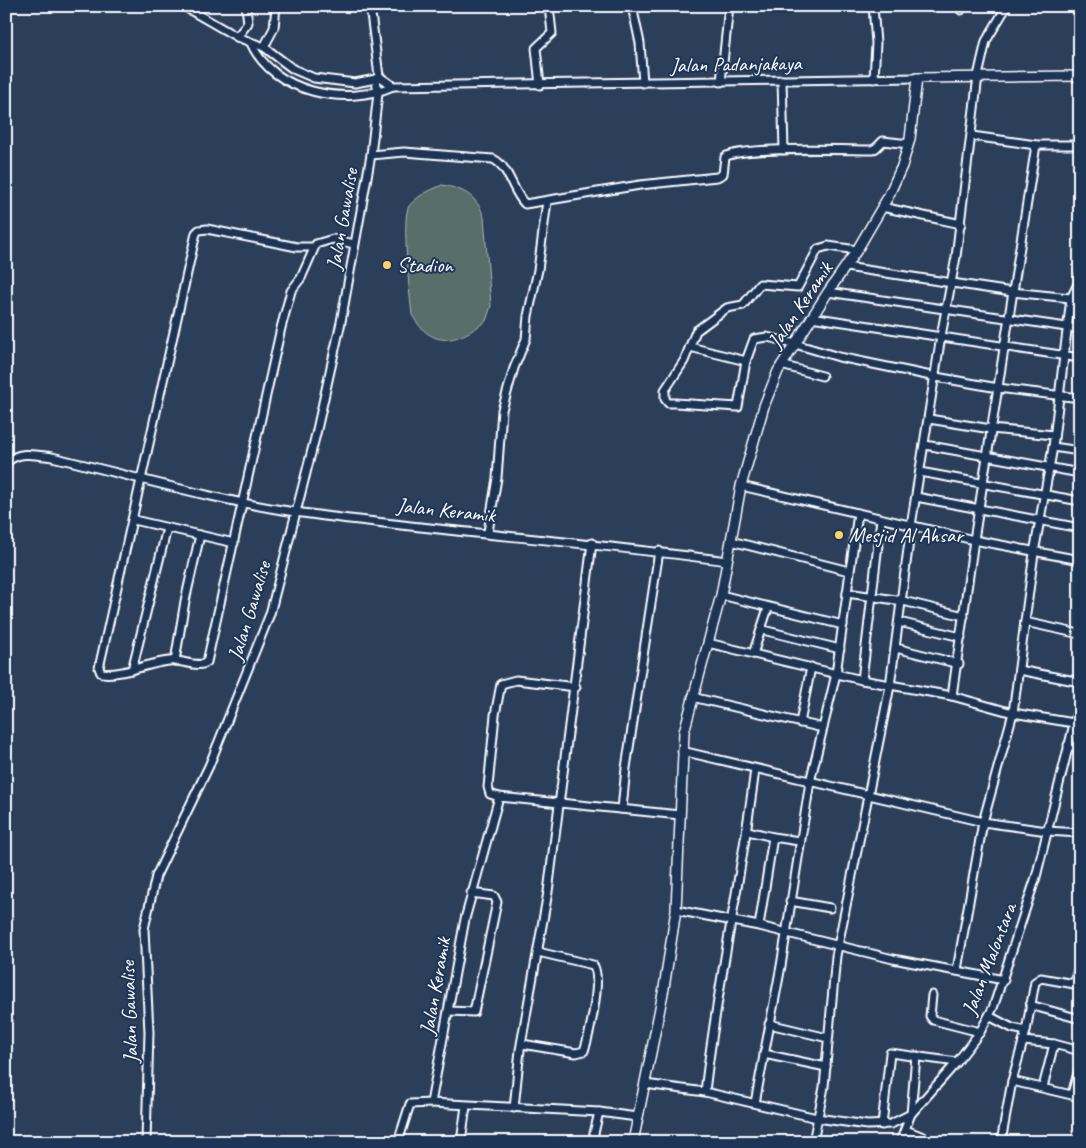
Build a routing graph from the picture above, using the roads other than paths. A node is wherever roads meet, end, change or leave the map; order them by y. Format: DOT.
graph roads {
  1 [pos="183,6"];
  2 [pos="246,6"];
  3 [pos="276,6"];
  4 [pos="370,6"];
  5 [pos="549,6"];
  6 [pos="632,6"];
  7 [pos="729,6"];
  8 [pos="873,6"];
  9 [pos="1007,6"];
  10 [pos="237,37"];
  11 [pos="251,43"];
  12 [pos="264,47"];
  13 [pos="978,76"];
  14 [pos="1080,76"];
  15 [pos="377,77"];
  16 [pos="917,78"];
  17 [pos="874,79"];
  18 [pos="782,80"];
  19 [pos="721,82"];
  20 [pos="643,84"];
  21 [pos="540,85"];
  22 [pos="393,86"];
  23 [pos="378,93"];
  24 [pos="972,136"];
  25 [pos="909,144"];
  26 [pos="1036,145"];
  27 [pos="1080,145"];
  28 [pos="784,150"];
  29 [pos="371,155"];
  30 [pos="547,201"];
  31 [pos="882,207"];
  32 [pos="961,224"];
  33 [pos="354,244"];
  34 [pos="313,247"];
  35 [pos="857,250"];
  36 [pos="846,267"];
  37 [pos="1080,274"];
  38 [pos="952,283"];
  39 [pos="828,292"];
  40 [pos="1012,292"];
  41 [pos="1070,298"];
  42 [pos="1080,299"];
  43 [pos="946,310"];
  44 [pos="811,317"];
  45 [pos="1008,320"];
  46 [pos="1067,328"];
  47 [pos="1080,329"];
  48 [pos="941,336"];
  49 [pos="794,344"];
  50 [pos="690,347"];
  51 [pos="1004,347"];
  52 [pos="1065,356"];
  53 [pos="1080,358"];
  54 [pos="746,361"];
  55 [pos="781,366"];
  56 [pos="822,376"];
  57 [pos="936,377"];
  58 [pos="998,388"];
  59 [pos="1059,394"];
  60 [pos="1080,398"];
  61 [pos="929,418"];
  62 [pos="992,429"];
  63 [pos="1054,435"];
  64 [pos="924,445"];
  65 [pos="1053,447"];
  66 [pos="1080,451"];
  67 [pos="987,456"];
  68 [pos="6,463"];
  69 [pos="1049,467"];
  70 [pos="920,472"];
  71 [pos="1080,473"];
  72 [pos="143,478"];
  73 [pos="983,483"];
  74 [pos="741,486"];
  75 [pos="1045,494"];
  76 [pos="916,497"];
  77 [pos="1080,501"];
  78 [pos="242,503"];
  79 [pos="979,510"];
  80 [pos="296,512"];
  81 [pos="858,513"];
  82 [pos="881,519"];
  83 [pos="134,520"];
  84 [pos="1040,521"];
  85 [pos="911,526"];
  86 [pos="167,528"];
  87 [pos="1080,528"];
  88 [pos="488,532"];
  89 [pos="200,535"];
  90 [pos="974,540"];
  91 [pos="732,541"];
  92 [pos="234,543"];
  93 [pos="592,543"];
  94 [pos="659,551"];
  95 [pos="1034,552"];
  96 [pos="727,560"];
  97 [pos="1080,560"];
  98 [pos="849,571"];
  99 [pos="847,593"];
  100 [pos="721,595"];
  101 [pos="871,596"];
  102 [pos="903,601"];
  103 [pos="768,608"];
  104 [pos="964,616"];
  105 [pos="899,622"];
  106 [pos="1025,622"];
  107 [pos="843,625"];
  108 [pos="763,630"];
  109 [pos="1080,634"];
  110 [pos="961,637"];
  111 [pos="708,643"];
  112 [pos="896,648"];
  113 [pos="840,649"];
  114 [pos="754,654"];
  115 [pos="175,661"];
  116 [pos="958,664"];
  117 [pos="812,667"];
  118 [pos="132,670"];
  119 [pos="1019,670"];
  120 [pos="836,674"];
  121 [pos="862,680"];
  122 [pos="1080,682"];
  123 [pos="890,686"];
  124 [pos="576,687"];
  125 [pos="952,696"];
  126 [pos="692,697"];
  127 [pos="1080,700"];
  128 [pos="1013,713"];
  129 [pos="800,723"];
  130 [pos="1074,723"];
  131 [pos="823,728"];
  132 [pos="1068,745"];
  133 [pos="1080,748"];
  134 [pos="682,751"];
  135 [pos="755,769"];
  136 [pos="810,782"];
  137 [pos="867,795"];
  138 [pos="498,797"];
  139 [pos="559,804"];
  140 [pos="622,809"];
  141 [pos="680,815"];
  142 [pos="984,822"];
  143 [pos="748,831"];
  144 [pos="1048,831"];
  145 [pos="1080,833"];
  146 [pos="773,837"];
  147 [pos="799,841"];
  148 [pos="471,893"];
  149 [pos="790,901"];
  150 [pos="830,908"];
  151 [pos="676,910"];
  152 [pos="732,920"];
  153 [pos="759,926"];
  154 [pos="786,932"];
  155 [pos="838,946"];
  156 [pos="538,952"];
  157 [pos="1080,961"];
  158 [pos="957,970"];
  159 [pos="1004,980"];
  160 [pos="1077,985"];
  161 [pos="932,995"];
  162 [pos="1030,1005"];
  163 [pos="448,1011"];
  164 [pos="989,1016"];
  165 [pos="1080,1019"];
  166 [pos="769,1024"];
  167 [pos="1026,1031"];
  168 [pos="980,1032"];
  169 [pos="828,1038"];
  170 [pos="1023,1041"];
  171 [pos="522,1044"];
  172 [pos="1054,1044"];
  173 [pos="1080,1051"];
  174 [pos="764,1054"];
  175 [pos="916,1056"];
  176 [pos="957,1062"];
  177 [pos="1080,1066"];
  178 [pos="826,1068"];
  179 [pos="1012,1081"];
  180 [pos="645,1084"];
  181 [pos="1042,1087"];
  182 [pos="705,1092"];
  183 [pos="1072,1094"];
  184 [pos="1080,1097"];
  185 [pos="431,1103"];
  186 [pos="755,1103"];
  187 [pos="466,1106"];
  188 [pos="514,1108"];
  189 [pos="599,1112"];
  190 [pos="910,1114"];
  191 [pos="637,1117"];
  192 [pos="817,1118"];
  193 [pos="882,1125"];
  194 [pos="906,1130"];
  195 [pos="146,1142"];
  196 [pos="398,1142"];
  197 [pos="461,1142"];
  198 [pos="592,1142"];
  199 [pos="633,1142"];
  200 [pos="813,1142"];
  201 [pos="900,1142"];
  202 [pos="936,1142"];
  203 [pos="1001,1142"];
  1 -- 10 [label="street"];
  2 -- 10 [label="street"];
  3 -- 12 [label="street"];
  4 -- 15 [label="street, Jalan Gawalise"];
  5 -- 21 [label="street"];
  6 -- 20 [label="street"];
  7 -- 19 [label="street"];
  8 -- 17 [label="street"];
  9 -- 13 [label="street"];
  10 -- 11 [label="street"];
  11 -- 12 [label="street"];
  11 -- 23 [label="street"];
  12 -- 15 [label="street"];
  13 -- 14 [label="street, Jalan Padanjakaya"];
  13 -- 16 [label="street, Jalan Padanjakaya"];
  13 -- 24 [label="street"];
  15 -- 22 [label="street"];
  15 -- 23 [label="street, Jalan Gawalise"];
  16 -- 17 [label="street, Jalan Padanjakaya"];
  16 -- 25 [label="street, Jalan Keramik"];
  17 -- 18 [label="street, Jalan Padanjakaya"];
  18 -- 19 [label="street, Jalan Padanjakaya"];
  18 -- 28 [label="street"];
  19 -- 20 [label="street, Jalan Padanjakaya"];
  20 -- 21 [label="street, Jalan Padanjakaya"];
  21 -- 22 [label="street, Jalan Padanjakaya"];
  22 -- 23 [label="street"];
  23 -- 29 [label="street, Jalan Gawalise"];
  24 -- 26 [label="street"];
  24 -- 32 [label="street"];
  25 -- 28 [label="street"];
  25 -- 31 [label="street, Jalan Keramik"];
  26 -- 27 [label="street"];
  26 -- 40 [label="street"];
  28 -- 30 [label="street"];
  29 -- 30 [label="street"];
  29 -- 33 [label="street, Jalan Gawalise"];
  30 -- 88 [label="street"];
  31 -- 32 [label="street"];
  31 -- 35 [label="street, Jalan Keramik"];
  32 -- 38 [label="street"];
  33 -- 34 [label="street"];
  33 -- 80 [label="street, Jalan Gawalise"];
  34 -- 72 [label="street"];
  34 -- 78 [label="street"];
  35 -- 36 [label="street, Jalan Keramik"];
  35 -- 50 [label="street"];
  36 -- 38 [label="street"];
  36 -- 39 [label="street, Jalan Keramik"];
  37 -- 41 [label="street"];
  38 -- 40 [label="street"];
  38 -- 43 [label="street"];
  39 -- 43 [label="street"];
  39 -- 44 [label="street, Jalan Keramik"];
  40 -- 41 [label="street"];
  40 -- 45 [label="street"];
  41 -- 42 [label="street"];
  41 -- 46 [label="street"];
  43 -- 45 [label="street"];
  43 -- 48 [label="street"];
  44 -- 48 [label="street"];
  44 -- 49 [label="street, Jalan Keramik"];
  45 -- 46 [label="street"];
  45 -- 51 [label="street"];
  46 -- 47 [label="street"];
  46 -- 52 [label="street"];
  48 -- 51 [label="street"];
  48 -- 57 [label="street"];
  49 -- 54 [label="street"];
  49 -- 55 [label="street, Jalan Keramik"];
  49 -- 57 [label="street"];
  50 -- 54 [label="street"];
  50 -- 54 [label="street"];
  51 -- 52 [label="street"];
  51 -- 58 [label="street"];
  52 -- 53 [label="street"];
  52 -- 59 [label="street"];
  55 -- 56 [label="street"];
  55 -- 74 [label="street, Jalan Keramik"];
  57 -- 58 [label="street"];
  57 -- 61 [label="street"];
  58 -- 59 [label="street"];
  58 -- 62 [label="street"];
  59 -- 60 [label="street"];
  59 -- 63 [label="street"];
  61 -- 62 [label="street"];
  61 -- 64 [label="street"];
  62 -- 63 [label="street"];
  62 -- 67 [label="street"];
  63 -- 65 [label="street"];
  64 -- 67 [label="street"];
  64 -- 70 [label="street"];
  65 -- 66 [label="street"];
  65 -- 69 [label="street"];
  67 -- 69 [label="street"];
  67 -- 73 [label="street"];
  68 -- 72 [label="street, Jalan Keramik"];
  69 -- 71 [label="street"];
  69 -- 75 [label="street"];
  70 -- 73 [label="street"];
  70 -- 76 [label="street"];
  72 -- 78 [label="street, Jalan Keramik"];
  72 -- 83 [label="street"];
  73 -- 75 [label="street"];
  73 -- 79 [label="street"];
  74 -- 81 [label="street"];
  74 -- 91 [label="street, Jalan Keramik"];
  75 -- 77 [label="street"];
  75 -- 84 [label="street"];
  76 -- 79 [label="street"];
  76 -- 85 [label="street"];
  78 -- 80 [label="street, Jalan Keramik"];
  78 -- 92 [label="street"];
  79 -- 84 [label="street"];
  79 -- 90 [label="street"];
  80 -- 88 [label="street, Jalan Keramik"];
  80 -- 195 [label="street, Jalan Gawalise"];
  81 -- 82 [label="street"];
  81 -- 98 [label="street"];
  82 -- 85 [label="street"];
  82 -- 101 [label="street"];
  83 -- 86 [label="street"];
  83 -- 118 [label="street"];
  84 -- 87 [label="street"];
  84 -- 95 [label="street"];
  85 -- 90 [label="street"];
  85 -- 102 [label="street"];
  86 -- 89 [label="street"];
  86 -- 118 [label="street"];
  88 -- 93 [label="street, Jalan Keramik"];
  89 -- 92 [label="street"];
  89 -- 115 [label="street"];
  90 -- 95 [label="street"];
  90 -- 104 [label="street"];
  91 -- 96 [label="street, Jalan Keramik"];
  91 -- 98 [label="street"];
  92 -- 115 [label="street"];
  93 -- 94 [label="street, Jalan Keramik"];
  93 -- 124 [label="street"];
  94 -- 96 [label="street, Jalan Keramik"];
  94 -- 140 [label="street"];
  95 -- 97 [label="street"];
  95 -- 106 [label="street"];
  96 -- 100 [label="street, Jalan Keramik"];
  98 -- 99 [label="street"];
  99 -- 101 [label="street"];
  99 -- 107 [label="street"];
  100 -- 103 [label="street"];
  100 -- 111 [label="street, Jalan Keramik"];
  101 -- 102 [label="street"];
  101 -- 121 [label="street"];
  102 -- 104 [label="street"];
  102 -- 105 [label="street"];
  103 -- 107 [label="street"];
  103 -- 108 [label="street"];
  104 -- 110 [label="street"];
  105 -- 110 [label="street"];
  105 -- 112 [label="street"];
  106 -- 109 [label="street"];
  106 -- 119 [label="street"];
  107 -- 113 [label="street"];
  108 -- 113 [label="street"];
  108 -- 114 [label="street"];
  110 -- 116 [label="street"];
  111 -- 114 [label="street"];
  111 -- 126 [label="street, Jalan Keramik"];
  112 -- 116 [label="street"];
  112 -- 123 [label="street"];
  113 -- 120 [label="street"];
  114 -- 117 [label="street"];
  115 -- 118 [label="street"];
  116 -- 125 [label="street"];
  117 -- 120 [label="street"];
  117 -- 129 [label="street"];
  119 -- 122 [label="street"];
  119 -- 128 [label="street"];
  120 -- 121 [label="street"];
  120 -- 131 [label="street"];
  121 -- 123 [label="street"];
  123 -- 125 [label="street"];
  123 -- 137 [label="street"];
  124 -- 138 [label="street"];
  124 -- 139 [label="street"];
  125 -- 128 [label="street"];
  126 -- 129 [label="street"];
  126 -- 134 [label="street, Jalan Keramik"];
  127 -- 130 [label="street, Jalan Malontara"];
  128 -- 130 [label="street"];
  128 -- 142 [label="street"];
  129 -- 131 [label="street"];
  130 -- 132 [label="street, Jalan Malontara"];
  131 -- 136 [label="street"];
  132 -- 133 [label="street"];
  132 -- 144 [label="street, Jalan Malontara"];
  134 -- 135 [label="street"];
  134 -- 141 [label="street, Jalan Keramik"];
  135 -- 136 [label="street"];
  135 -- 143 [label="street"];
  136 -- 137 [label="street"];
  136 -- 147 [label="street"];
  137 -- 142 [label="street"];
  137 -- 155 [label="street"];
  138 -- 139 [label="street"];
  138 -- 148 [label="street, Jalan Keramik"];
  139 -- 140 [label="street"];
  139 -- 156 [label="street"];
  140 -- 141 [label="street"];
  141 -- 151 [label="street, Jalan Keramik"];
  142 -- 144 [label="street"];
  142 -- 158 [label="street"];
  143 -- 146 [label="street"];
  143 -- 152 [label="street"];
  144 -- 145 [label="street"];
  144 -- 159 [label="street, Jalan Malontara"];
  146 -- 147 [label="street"];
  146 -- 153 [label="street"];
  147 -- 149 [label="street"];
  148 -- 163 [label="street, Jalan Keramik"];
  148 -- 163 [label="street"];
  149 -- 150 [label="street"];
  149 -- 154 [label="street"];
  151 -- 152 [label="street"];
  151 -- 180 [label="street, Jalan Keramik"];
  152 -- 153 [label="street"];
  152 -- 182 [label="street"];
  153 -- 154 [label="street"];
  154 -- 155 [label="street"];
  154 -- 166 [label="street"];
  155 -- 158 [label="street"];
  155 -- 169 [label="street"];
  156 -- 171 [label="street"];
  156 -- 171 [label="street"];
  157 -- 160 [label="street"];
  158 -- 159 [label="street"];
  159 -- 164 [label="street, Jalan Malontara"];
  160 -- 162 [label="street"];
  161 -- 168 [label="street"];
  162 -- 165 [label="street"];
  162 -- 167 [label="street"];
  163 -- 185 [label="street, Jalan Keramik"];
  164 -- 167 [label="street"];
  164 -- 168 [label="street, Jalan Malontara"];
  166 -- 169 [label="street"];
  166 -- 174 [label="street"];
  167 -- 170 [label="street"];
  168 -- 176 [label="street, Jalan Malontara"];
  169 -- 178 [label="street"];
  170 -- 172 [label="street"];
  170 -- 179 [label="street"];
  171 -- 188 [label="street"];
  172 -- 173 [label="street"];
  172 -- 181 [label="street"];
  174 -- 178 [label="street"];
  174 -- 186 [label="street"];
  175 -- 176 [label="street"];
  175 -- 190 [label="street"];
  175 -- 193 [label="street"];
  176 -- 190 [label="street, Jalan Malontara"];
  177 -- 183 [label="street"];
  178 -- 192 [label="street"];
  179 -- 181 [label="street"];
  179 -- 203 [label="street"];
  180 -- 182 [label="street, Jalan Malontara"];
  180 -- 191 [label="street, Jalan Keramik"];
  181 -- 183 [label="street"];
  182 -- 186 [label="street, Jalan Malontara"];
  183 -- 184 [label="street"];
  185 -- 187 [label="street"];
  185 -- 196 [label="street"];
  186 -- 192 [label="street, Jalan Malontara"];
  187 -- 188 [label="street"];
  187 -- 197 [label="street"];
  188 -- 189 [label="street"];
  189 -- 191 [label="street"];
  189 -- 198 [label="street"];
  190 -- 193 [label="street, Jalan Malontara"];
  190 -- 194 [label="street"];
  191 -- 199 [label="street, Jalan Keramik"];
  192 -- 193 [label="street, Jalan Malontara"];
  192 -- 200 [label="street"];
  194 -- 201 [label="street"];
  194 -- 202 [label="street"];
}
